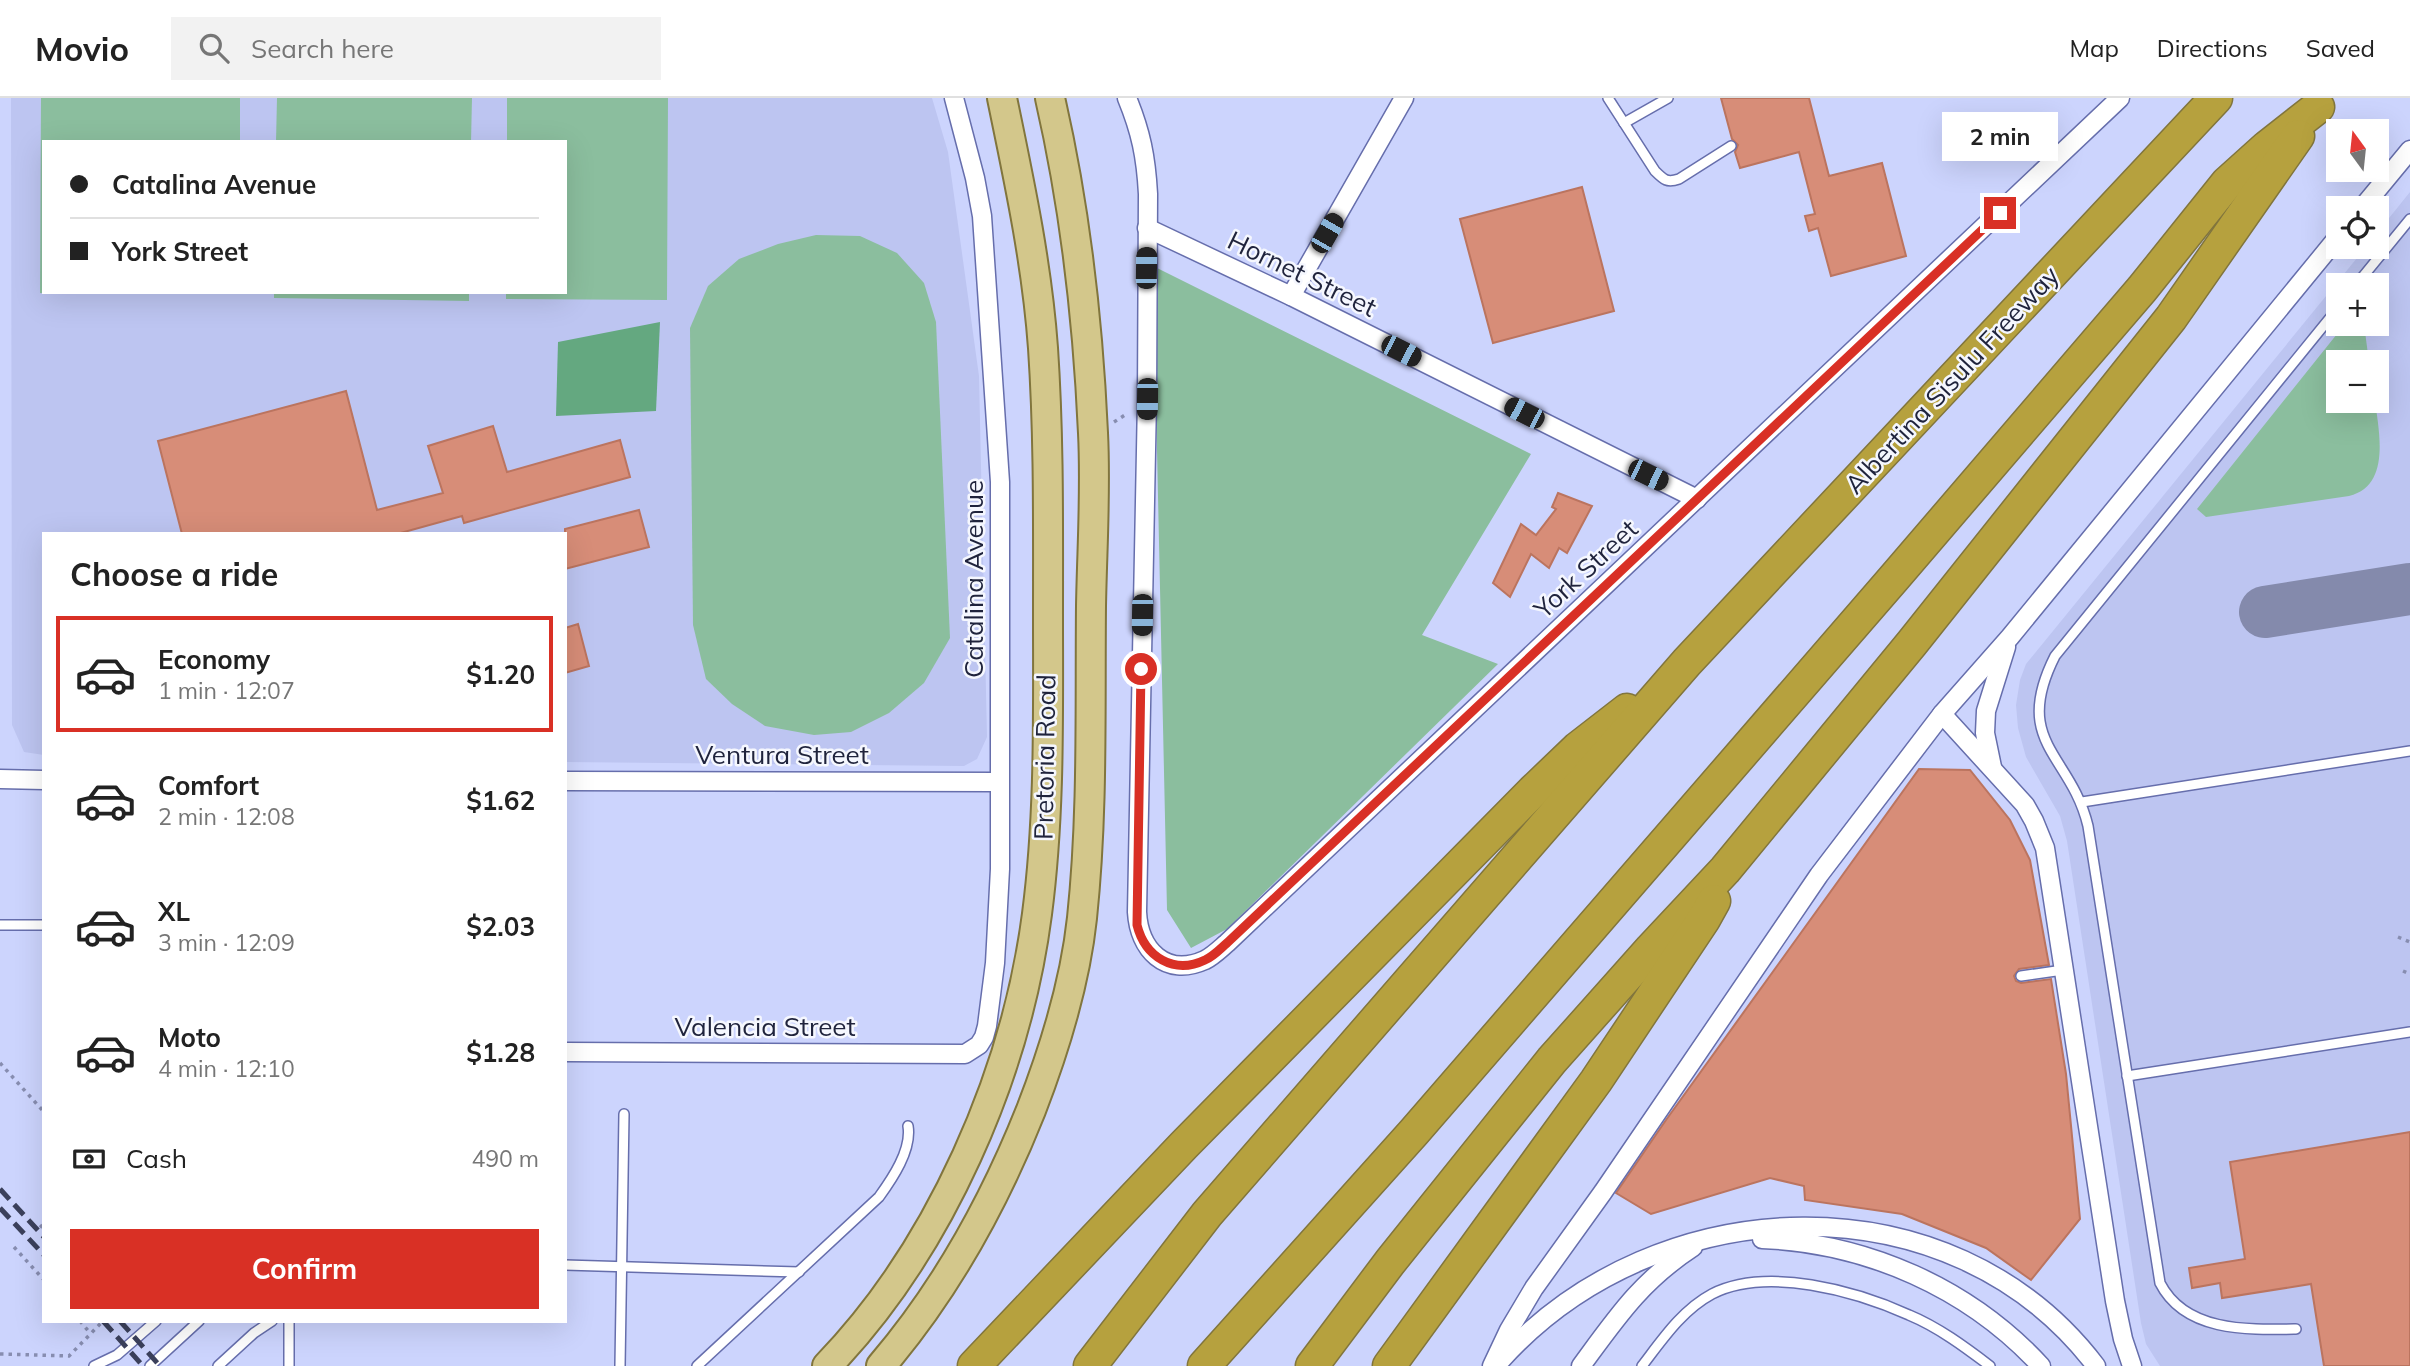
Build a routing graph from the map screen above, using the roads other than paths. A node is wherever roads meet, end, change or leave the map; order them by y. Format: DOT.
graph roads {
  1 [pos="954,98"];
  2 [pos="1002,98"];
  3 [pos="1051,98"];
  4 [pos="1127,98"];
  5 [pos="1404,98"];
  6 [pos="1608,98"];
  7 [pos="1668,98"];
  8 [pos="2120,98"];
  9 [pos="2216,98"];
  10 [pos="2321,102"];
  11 [pos="1624,124"];
  12 [pos="1731,146"];
  13 [pos="2410,150"];
  14 [pos="2372,196"];
  15 [pos="2410,219"];
  16 [pos="1147,228"];
  17 [pos="2326,252"];
  18 [pos="2366,273"];
  19 [pos="1291,296"];
  20 [pos="2326,323"];
  21 [pos="1698,499"];
  22 [pos="2010,637"];
  23 [pos="1687,662"];
  24 [pos="1942,713"];
  25 [pos="2410,751"];
  26 [pos="1992,767"];
  27 [pos="0,779"];
  28 [pos="42,780"];
  29 [pos="567,780"];
  30 [pos="999,782"];
  31 [pos="2082,802"];
  32 [pos="1725,870"];
  33 [pos="0,925"];
  34 [pos="42,925"];
  35 [pos="2063,970"];
  36 [pos="2021,976"];
  37 [pos="2410,1032"];
  38 [pos="567,1052"];
  39 [pos="965,1054"];
  40 [pos="2127,1076"];
  41 [pos="624,1114"];
  42 [pos="908,1126"];
  43 [pos="1713,1237"];
  44 [pos="567,1265"];
  45 [pos="622,1267"];
  46 [pos="799,1272"];
  47 [pos="154,1323"];
  48 [pos="198,1323"];
  49 [pos="269,1323"];
  50 [pos="289,1323"];
  51 [pos="2296,1329"];
  52 [pos="94,1366"];
  53 [pos="150,1366"];
  54 [pos="218,1366"];
  55 [pos="289,1366"];
  56 [pos="620,1366"];
  57 [pos="697,1366"];
  58 [pos="827,1366"];
  59 [pos="881,1366"];
  60 [pos="974,1366"];
  61 [pos="1090,1366"];
  62 [pos="1204,1366"];
  63 [pos="1312,1366"];
  64 [pos="1389,1366"];
  65 [pos="1494,1366"];
  66 [pos="1581,1366"];
  67 [pos="1642,1366"];
  68 [pos="1990,1366"];
  69 [pos="2041,1366"];
  70 [pos="2096,1366"];
  71 [pos="2132,1366"];
  1 -- 30 [label="street, Catalina Avenue"];
  2 -- 58 [label="main road, Pretoria Road"];
  3 -- 59 [label="main road, Pretoria Road"];
  4 -- 16 [label="street"];
  5 -- 19 [label="street"];
  6 -- 11 [label="lane"];
  7 -- 11 [label="lane"];
  8 -- 21 [label="street, York Street"];
  9 -- 23 [label="highway, Albertina Sisulu Freeway"];
  10 -- 32 [label="highway"];
  10 -- 62 [label="highway"];
  11 -- 12 [label="lane"];
  13 -- 14 [label="street"];
  15 -- 18 [label="lane"];
  16 -- 19 [label="street, Hornet Street"];
  16 -- 21 [label="street, York Street"];
  17 -- 22 [label="street"];
  19 -- 21 [label="street, Hornet Street"];
  20 -- 31 [label="lane"];
  22 -- 24 [label="street"];
  22 -- 26 [label="street"];
  23 -- 60 [label="highway"];
  23 -- 61 [label="highway"];
  24 -- 26 [label="street"];
  24 -- 65 [label="street"];
  25 -- 31 [label="lane"];
  26 -- 35 [label="street"];
  27 -- 28 [label="street"];
  29 -- 30 [label="street, Ventura Street"];
  30 -- 39 [label="street, Catalina Avenue"];
  31 -- 40 [label="lane"];
  32 -- 63 [label="highway"];
  32 -- 64 [label="highway"];
  33 -- 34 [label="lane"];
  35 -- 36 [label="lane"];
  35 -- 71 [label="street"];
  37 -- 40 [label="lane"];
  38 -- 39 [label="street, Valencia Street"];
  40 -- 51 [label="lane"];
  41 -- 45 [label="lane"];
  42 -- 46 [label="lane"];
  43 -- 65 [label="street"];
  43 -- 66 [label="street"];
  43 -- 69 [label="street"];
  43 -- 70 [label="street"];
  44 -- 45 [label="lane"];
  45 -- 46 [label="lane"];
  45 -- 56 [label="lane"];
  46 -- 57 [label="lane"];
  47 -- 52 [label="lane"];
  48 -- 53 [label="lane"];
  49 -- 54 [label="lane"];
  50 -- 55 [label="lane"];
  67 -- 68 [label="lane"];
}
